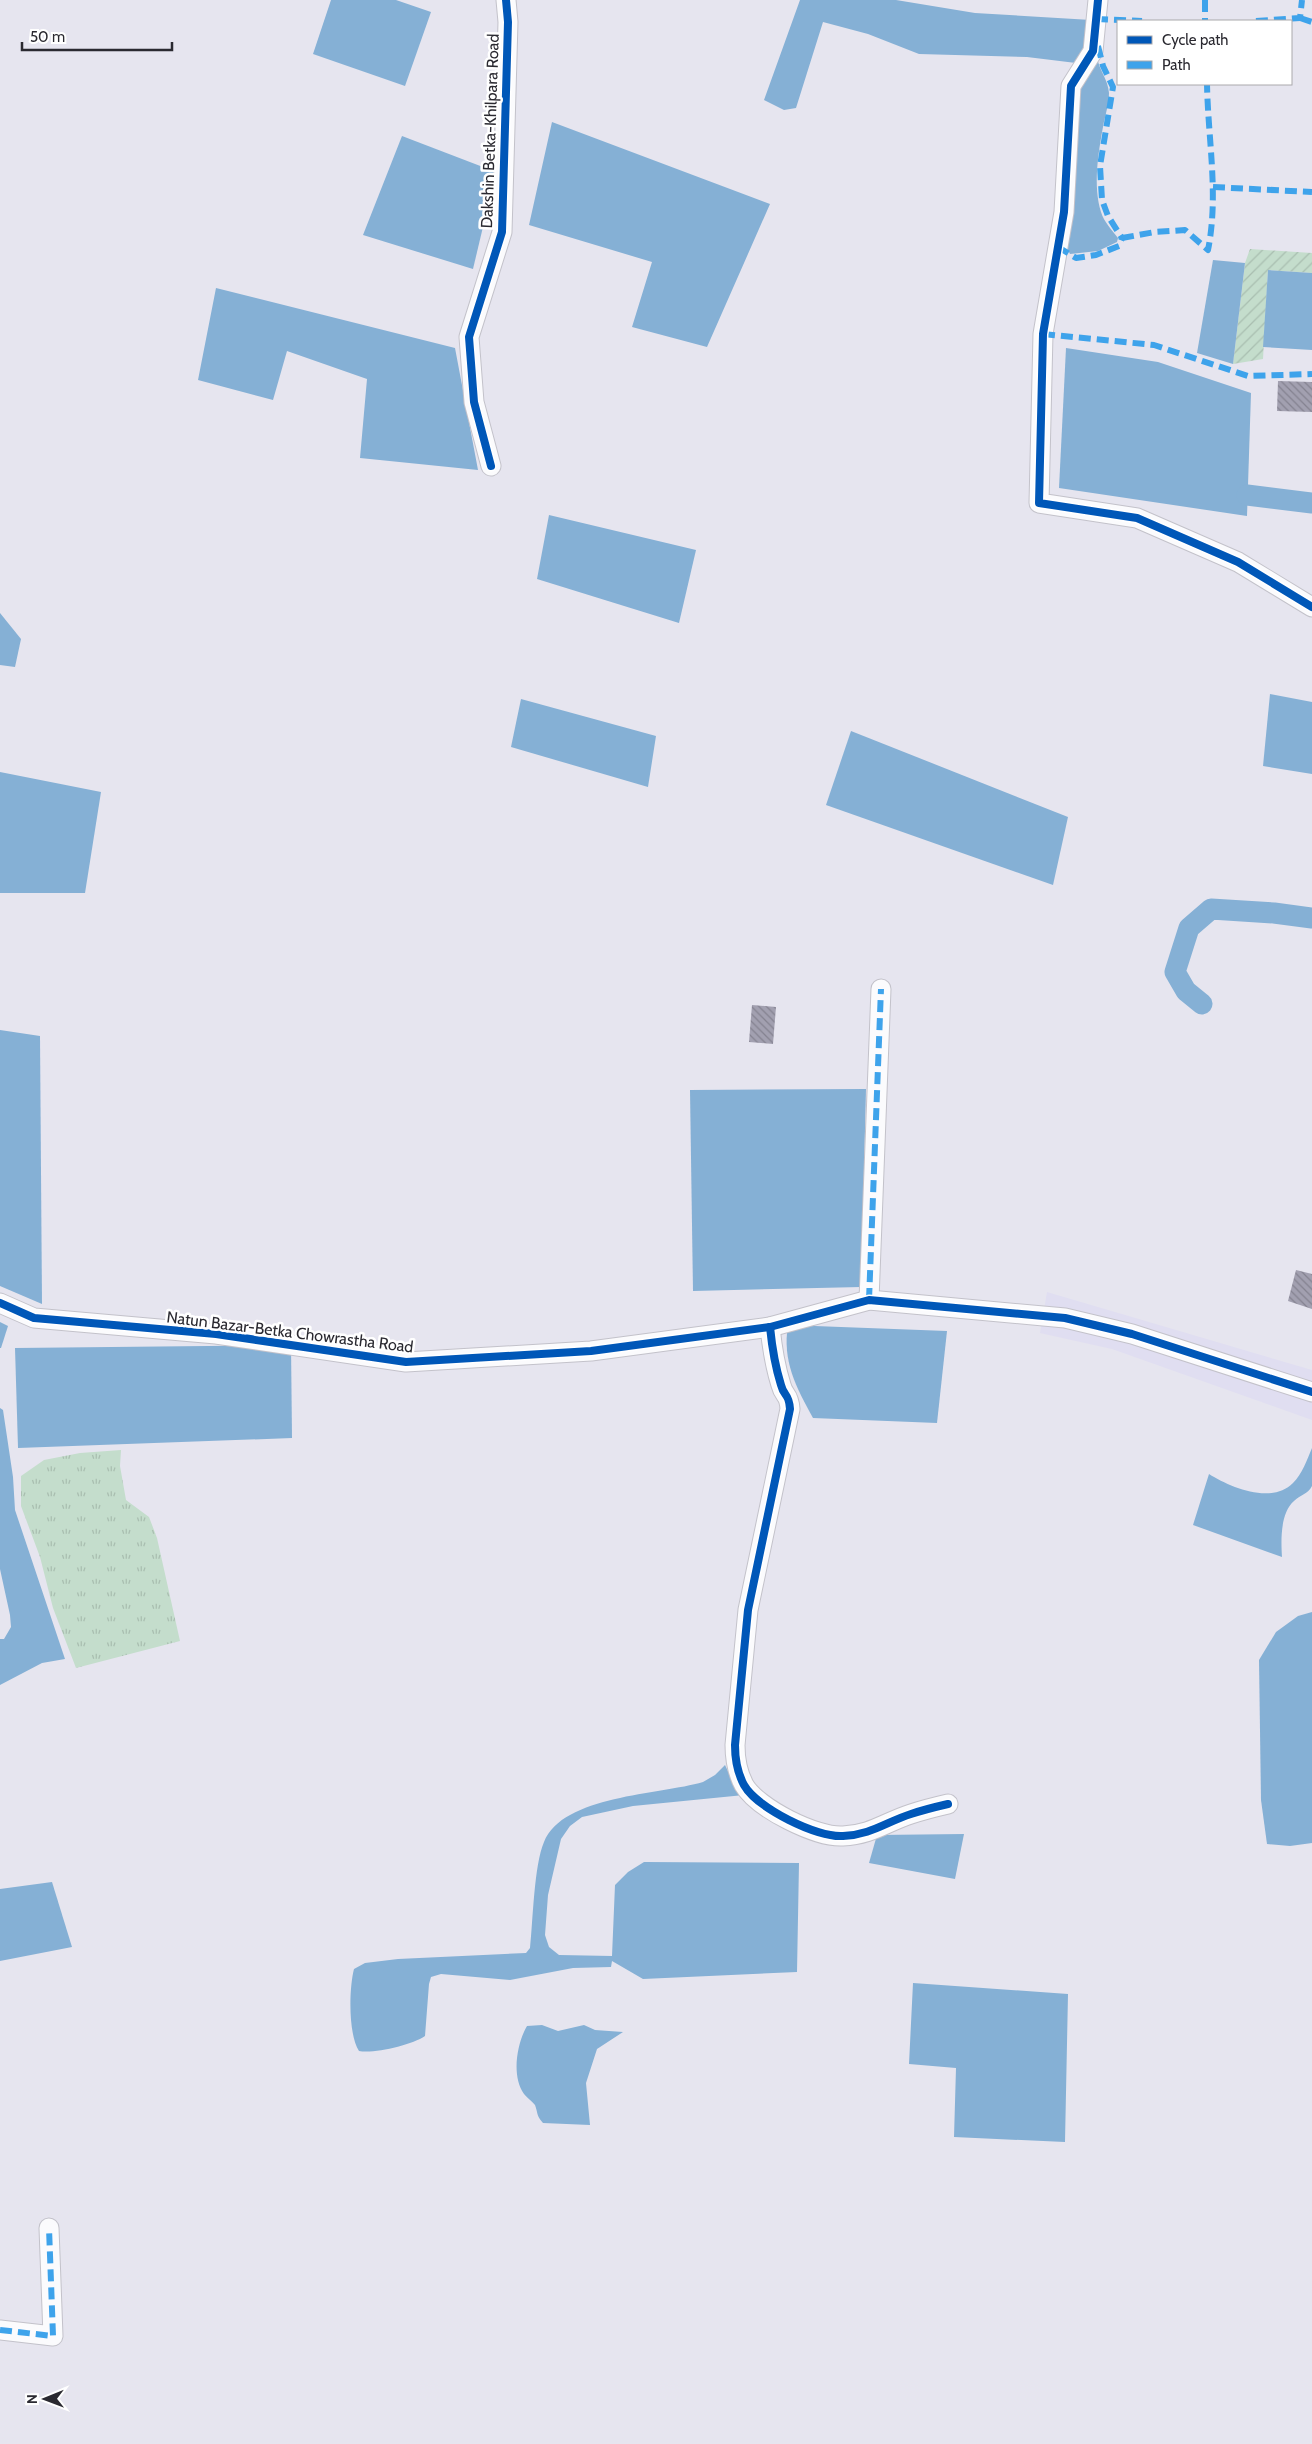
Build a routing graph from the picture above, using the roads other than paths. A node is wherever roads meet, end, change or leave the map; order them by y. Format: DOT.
graph roads {
  1 [pos="506,0"];
  2 [pos="1098,0"];
  3 [pos="491,466"];
  4 [pos="1312,607"];
  5 [pos="881,989"];
  6 [pos="869,1300"];
  7 [pos="0,1303"];
  8 [pos="770,1327"];
  9 [pos="1312,1392"];
  10 [pos="948,1804"];
  11 [pos="49,2228"];
  12 [pos="0,2330"];
  1 -- 3 [label="street, Dakshin Betka-Khilpara Road"];
  2 -- 4 [label="street"];
  5 -- 6 [label="street"];
  6 -- 8 [label="street, Natun Bazar-Betka Chowrastha Road"];
  6 -- 9 [label="street, Natun Bazar-Betka Chowrastha Road"];
  7 -- 8 [label="street, Natun Bazar-Betka Chowrastha Road"];
  8 -- 10 [label="street"];
  11 -- 12 [label="street"];
}
